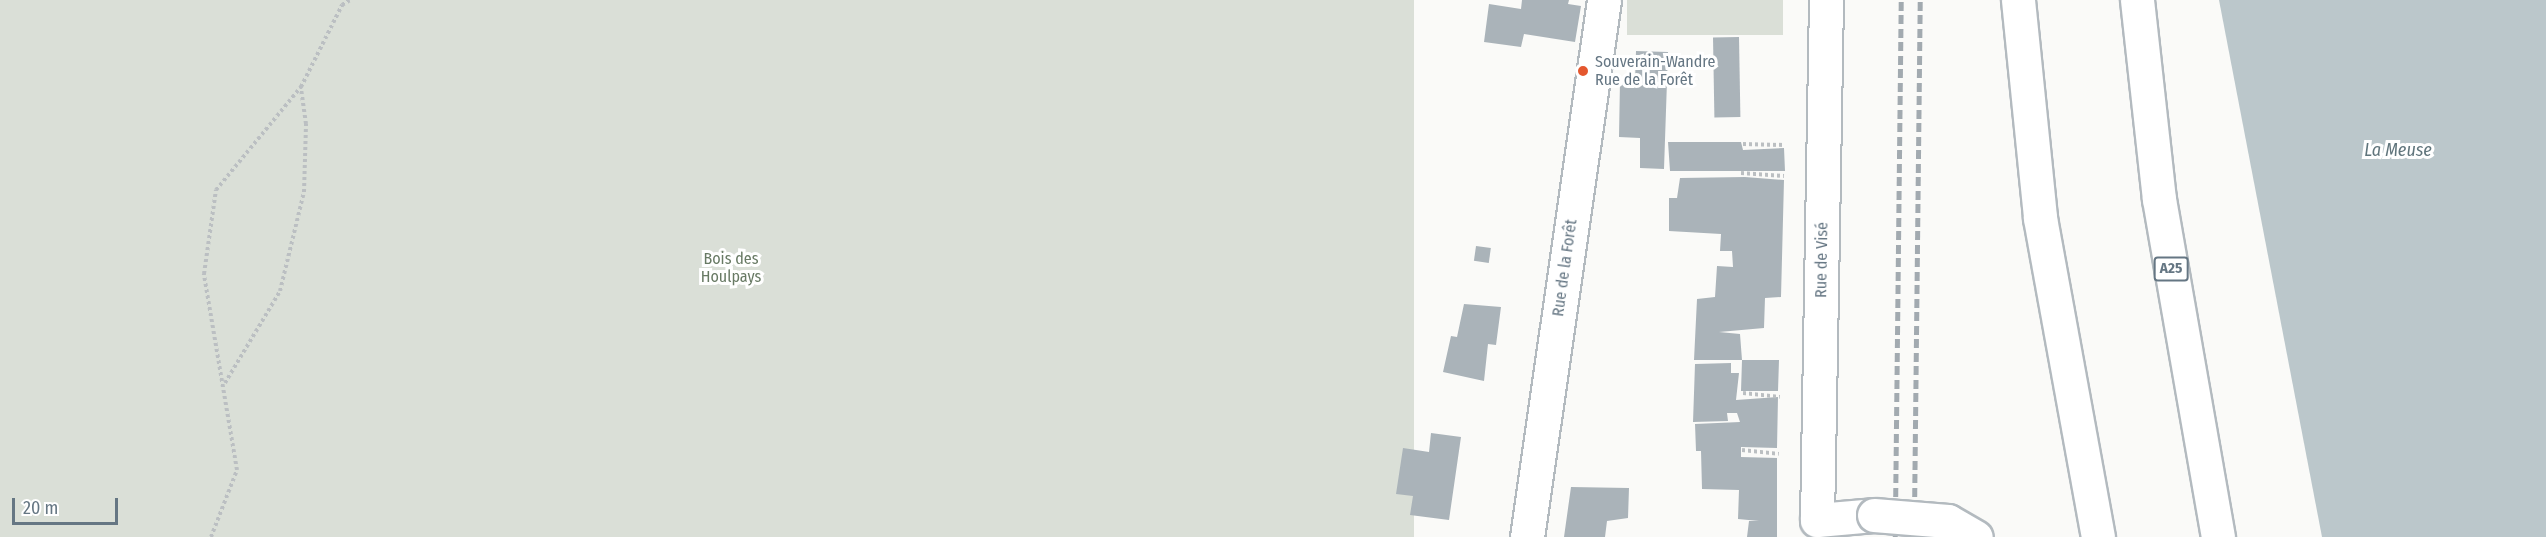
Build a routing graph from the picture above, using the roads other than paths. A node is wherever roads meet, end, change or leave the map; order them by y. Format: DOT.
graph roads {
  1 [pos="1604,0"];
  2 [pos="1826,0"];
  3 [pos="2018,0"];
  4 [pos="2137,0"];
  5 [pos="1527,537"];
  6 [pos="1976,537"];
  7 [pos="2098,537"];
  8 [pos="2218,537"];
  1 -- 5 [label="main road, Rue de la Forêt"];
  2 -- 6 [label="main road, Rue de Visé, bridge"];
  3 -- 7 [label="main road"];
  4 -- 8 [label="main road, A25"];
}
